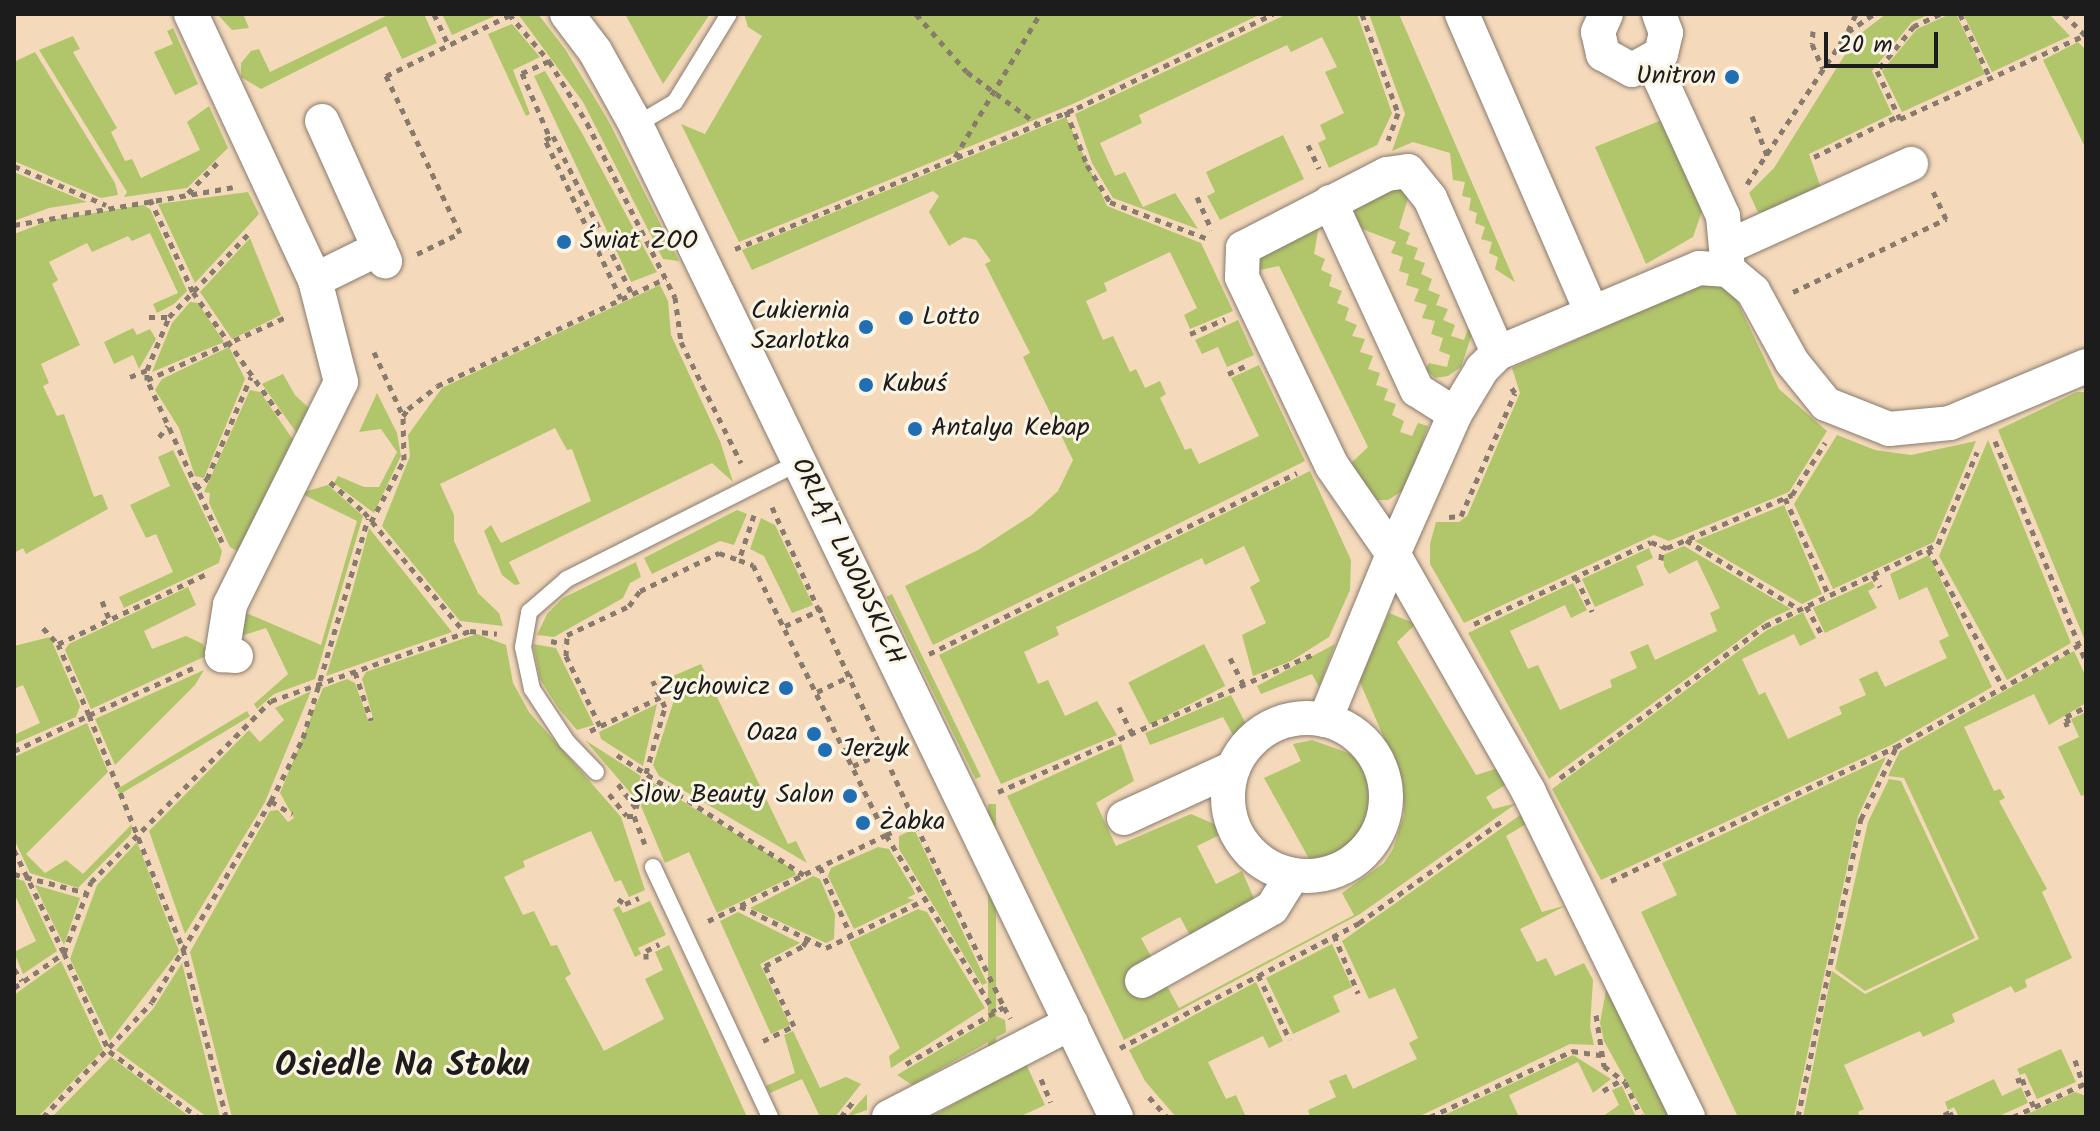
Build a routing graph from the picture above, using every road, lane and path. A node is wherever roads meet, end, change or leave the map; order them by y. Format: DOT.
graph roads {
  1 [pos="191,14"];
  2 [pos="434,14"];
  3 [pos="510,14"];
  4 [pos="567,14"];
  5 [pos="729,14"];
  6 [pos="916,14"];
  7 [pos="1040,14"];
  8 [pos="1273,14"];
  9 [pos="1362,14"];
  10 [pos="1462,14"];
  11 [pos="1606,14"];
  12 [pos="1659,14"];
  13 [pos="1856,14"];
  14 [pos="1874,14"];
  15 [pos="1940,14"];
  16 [pos="1960,14"];
  17 [pos="2066,15"];
  18 [pos="1813,31"];
  19 [pos="1848,32"];
  20 [pos="2085,35"];
  21 [pos="449,46"];
  22 [pos="549,61"];
  23 [pos="1653,63"];
  24 [pos="1824,70"];
  25 [pos="1990,78"];
  26 [pos="996,92"];
  27 [pos="1066,111"];
  28 [pos="1398,113"];
  29 [pos="1752,116"];
  30 [pos="1899,118"];
  31 [pos="322,121"];
  32 [pos="1036,123"];
  33 [pos="636,125"];
  34 [pos="550,138"];
  35 [pos="1308,145"];
  36 [pos="232,148"];
  37 [pos="955,157"];
  38 [pos="1814,157"];
  39 [pos="1768,158"];
  40 [pos="1915,158"];
  41 [pos="14,166"];
  42 [pos="250,185"];
  43 [pos="1327,190"];
  44 [pos="188,193"];
  45 [pos="1197,197"];
  46 [pos="150,199"];
  47 [pos="107,205"];
  48 [pos="14,225"];
  49 [pos="254,227"];
  50 [pos="1212,230"];
  51 [pos="1206,238"];
  52 [pos="732,250"];
  53 [pos="1737,251"];
  54 [pos="390,256"];
  55 [pos="675,274"];
  56 [pos="666,278"];
  57 [pos="316,291"];
  58 [pos="193,292"];
  59 [pos="632,294"];
  60 [pos="1785,296"];
  61 [pos="621,299"];
  62 [pos="1592,313"];
  63 [pos="149,317"];
  64 [pos="169,317"];
  65 [pos="1228,318"];
  66 [pos="1190,334"];
  67 [pos="230,342"];
  68 [pos="372,349"];
  69 [pos="1502,366"];
  70 [pos="2086,366"];
  71 [pos="147,370"];
  72 [pos="252,376"];
  73 [pos="130,377"];
  74 [pos="147,380"];
  75 [pos="1455,414"];
  76 [pos="403,416"];
  77 [pos="168,426"];
  78 [pos="1990,428"];
  79 [pos="159,437"];
  80 [pos="1980,443"];
  81 [pos="307,452"];
  82 [pos="1813,461"];
  83 [pos="798,463"];
  84 [pos="1299,472"];
  85 [pos="752,477"];
  86 [pos="196,489"];
  87 [pos="1785,498"];
  88 [pos="770,504"];
  89 [pos="1432,518"];
  90 [pos="370,520"];
  91 [pos="750,526"];
  92 [pos="1686,540"];
  93 [pos="1662,546"];
  94 [pos="225,548"];
  95 [pos="1928,549"];
  96 [pos="1393,554"];
  97 [pos="739,560"];
  98 [pos="1661,560"];
  99 [pos="221,567"];
  100 [pos="647,575"];
  101 [pos="1873,575"];
  102 [pos="1576,577"];
  103 [pos="651,585"];
  104 [pos="1880,587"];
  105 [pos="1829,596"];
  106 [pos="102,601"];
  107 [pos="1803,608"];
  108 [pos="822,609"];
  109 [pos="1592,611"];
  110 [pos="109,618"];
  111 [pos="1488,618"];
  112 [pos="785,626"];
  113 [pos="43,628"];
  114 [pos="465,633"];
  115 [pos="503,634"];
  116 [pos="1823,637"];
  117 [pos="58,644"];
  118 [pos="2079,645"];
  119 [pos="1323,647"];
  120 [pos="935,651"];
  121 [pos="229,656"];
  122 [pos="1230,658"];
  123 [pos="2086,662"];
  124 [pos="355,672"];
  125 [pos="852,675"];
  126 [pos="653,681"];
  127 [pos="318,684"];
  128 [pos="1244,686"];
  129 [pos="2003,687"];
  130 [pos="817,692"];
  131 [pos="661,697"];
  132 [pos="1119,707"];
  133 [pos="2086,707"];
  134 [pos="89,715"];
  135 [pos="371,720"];
  136 [pos="1325,720"];
  137 [pos="2064,725"];
  138 [pos="600,726"];
  139 [pos="589,731"];
  140 [pos="1132,734"];
  141 [pos="567,742"];
  142 [pos="599,743"];
  143 [pos="1896,747"];
  144 [pos="14,751"];
  145 [pos="611,751"];
  146 [pos="882,753"];
  147 [pos="853,766"];
  148 [pos="1233,768"];
  149 [pos="596,772"];
  150 [pos="647,773"];
  151 [pos="1563,775"];
  152 [pos="1004,790"];
  153 [pos="1532,799"];
  154 [pos="271,801"];
  155 [pos="636,808"];
  156 [pos="292,814"];
  157 [pos="937,814"];
  158 [pos="634,816"];
  159 [pos="1124,818"];
  160 [pos="915,823"];
  161 [pos="139,830"];
  162 [pos="886,835"];
  163 [pos="14,850"];
  164 [pos="651,861"];
  165 [pos="820,867"];
  166 [pos="14,874"];
  167 [pos="804,875"];
  168 [pos="1293,875"];
  169 [pos="27,878"];
  170 [pos="1600,886"];
  171 [pos="87,893"];
  172 [pos="618,899"];
  173 [pos="926,899"];
  174 [pos="625,904"];
  175 [pos="740,906"];
  176 [pos="718,916"];
  177 [pos="1334,935"];
  178 [pos="851,936"];
  179 [pos="807,940"];
  180 [pos="183,949"];
  181 [pos="646,951"];
  182 [pos="64,953"];
  183 [pos="646,959"];
  184 [pos="14,969"];
  185 [pos="1258,975"];
  186 [pos="22,981"];
  187 [pos="1142,981"];
  188 [pos="14,988"];
  189 [pos="1358,993"];
  190 [pos="1004,1007"];
  191 [pos="995,1012"];
  192 [pos="1071,1023"];
  193 [pos="1014,1025"];
  194 [pos="1290,1040"];
  195 [pos="1127,1044"];
  196 [pos="109,1051"];
  197 [pos="740,1052"];
  198 [pos="1602,1055"];
  199 [pos="2075,1060"];
  200 [pos="894,1071"];
  201 [pos="1622,1079"];
  202 [pos="2016,1081"];
  203 [pos="2084,1086"];
  204 [pos="1603,1091"];
  205 [pos="2034,1107"];
  206 [pos="1944,1115"];
  207 [pos="43,1117"];
  208 [pos="198,1117"];
  209 [pos="226,1117"];
  210 [pos="770,1117"];
  211 [pos="889,1117"];
  212 [pos="1116,1117"];
  213 [pos="1430,1117"];
  214 [pos="1688,1117"];
  215 [pos="1798,1117"];
  216 [pos="1952,1117"];
  217 [pos="2013,1117"];
  1 -- 57 [label="street"];
  2 -- 21 [label="path"];
  3 -- 21 [label="path"];
  3 -- 22 [label="path"];
  4 -- 33 [label="street, ORLĄT LWOWSKICH"];
  5 -- 33 [label="lane"];
  6 -- 26 [label="path"];
  7 -- 26 [label="path"];
  8 -- 27 [label="path"];
  9 -- 28 [label="path"];
  10 -- 62 [label="street"];
  11 -- 23 [label="street"];
  12 -- 23 [label="street"];
  13 -- 19 [label="path"];
  14 -- 19 [label="path"];
  15 -- 30 [label="path"];
  16 -- 25 [label="path"];
  17 -- 20 [label="path"];
  18 -- 24 [label="path"];
  19 -- 24 [label="path"];
  20 -- 25 [label="path"];
  21 -- 54 [label="path"];
  22 -- 34 [label="path"];
  22 -- 56 [label="path"];
  23 -- 53 [label="street"];
  24 -- 39 [label="path"];
  25 -- 30 [label="path"];
  26 -- 32 [label="path"];
  26 -- 37 [label="path"];
  27 -- 32 [label="path"];
  27 -- 51 [label="path"];
  29 -- 39 [label="path"];
  30 -- 38 [label="path"];
  30 -- 40 [label="path"];
  31 -- 54 [label="street"];
  32 -- 37 [label="path"];
  33 -- 83 [label="street, ORLĄT LWOWSKICH"];
  34 -- 59 [label="path"];
  34 -- 61 [label="path"];
  35 -- 43 [label="path"];
  36 -- 44 [label="path"];
  37 -- 52 [label="path"];
  39 -- 53 [label="path"];
  40 -- 53 [label="street"];
  40 -- 60 [label="path"];
  41 -- 47 [label="path"];
  42 -- 44 [label="path"];
  43 -- 69 [label="street"];
  43 -- 75 [label="street"];
  43 -- 96 [label="street"];
  44 -- 46 [label="path"];
  45 -- 50 [label="path"];
  46 -- 47 [label="path"];
  46 -- 58 [label="path"];
  47 -- 48 [label="path"];
  49 -- 58 [label="path"];
  53 -- 62 [label="street"];
  53 -- 70 [label="street"];
  54 -- 57 [label="street"];
  55 -- 56 [label="path"];
  56 -- 59 [label="path"];
  56 -- 85 [label="path"];
  57 -- 67 [label="path"];
  57 -- 81 [label="street"];
  58 -- 64 [label="path"];
  58 -- 67 [label="path"];
  59 -- 61 [label="path"];
  61 -- 76 [label="path"];
  62 -- 69 [label="street"];
  63 -- 64 [label="path"];
  64 -- 71 [label="path"];
  65 -- 66 [label="path"];
  67 -- 72 [label="path"];
  67 -- 74 [label="path"];
  68 -- 76 [label="path"];
  69 -- 75 [label="street"];
  69 -- 89 [label="path"];
  71 -- 73 [label="path"];
  71 -- 74 [label="path"];
  72 -- 81 [label="path"];
  72 -- 86 [label="path"];
  74 -- 77 [label="path"];
  75 -- 96 [label="street"];
  76 -- 90 [label="path"];
  77 -- 79 [label="path"];
  77 -- 86 [label="path"];
  78 -- 118 [label="path"];
  80 -- 95 [label="path"];
  81 -- 90 [label="path"];
  81 -- 121 [label="street"];
  82 -- 87 [label="path"];
  83 -- 141 [label="lane"];
  83 -- 192 [label="street, ORLĄT LWOWSKICH"];
  84 -- 120 [label="path"];
  86 -- 94 [label="path"];
  87 -- 92 [label="path"];
  87 -- 105 [label="path"];
  88 -- 108 [label="path"];
  90 -- 114 [label="path"];
  90 -- 127 [label="path"];
  91 -- 97 [label="path"];
  92 -- 93 [label="path"];
  92 -- 107 [label="path"];
  93 -- 98 [label="path"];
  93 -- 102 [label="path"];
  95 -- 101 [label="path"];
  95 -- 129 [label="path"];
  96 -- 136 [label="street"];
  96 -- 153 [label="street"];
  97 -- 103 [label="path"];
  97 -- 112 [label="path"];
  99 -- 110 [label="path"];
  100 -- 103 [label="path"];
  101 -- 104 [label="path"];
  101 -- 105 [label="path"];
  102 -- 109 [label="path"];
  102 -- 111 [label="path"];
  103 -- 138 [label="path"];
  105 -- 107 [label="path"];
  106 -- 110 [label="path"];
  107 -- 116 [label="path"];
  107 -- 151 [label="path"];
  108 -- 112 [label="path"];
  108 -- 125 [label="path"];
  110 -- 117 [label="path"];
  112 -- 130 [label="path"];
  113 -- 117 [label="path"];
  114 -- 115 [label="path"];
  114 -- 124 [label="path"];
  117 -- 134 [label="path"];
  118 -- 123 [label="path"];
  118 -- 129 [label="path"];
  119 -- 128 [label="path"];
  121 -- 134 [label="path"];
  122 -- 128 [label="path"];
  124 -- 127 [label="path"];
  124 -- 135 [label="path"];
  125 -- 130 [label="path"];
  125 -- 146 [label="path"];
  126 -- 131 [label="path"];
  127 -- 154 [label="path"];
  127 -- 161 [label="path"];
  128 -- 140 [label="path"];
  129 -- 143 [label="path"];
  130 -- 147 [label="path"];
  131 -- 138 [label="path"];
  131 -- 150 [label="path"];
  132 -- 140 [label="path"];
  133 -- 137 [label="path"];
  134 -- 144 [label="path"];
  134 -- 161 [label="path"];
  136 -- 148 [label="street"];
  136 -- 168 [label="street"];
  138 -- 139 [label="path"];
  139 -- 141 [label="path"];
  139 -- 142 [label="path"];
  140 -- 152 [label="path"];
  141 -- 149 [label="lane"];
  143 -- 170 [label="path"];
  143 -- 215 [label="path"];
  145 -- 150 [label="path"];
  146 -- 147 [label="path"];
  146 -- 160 [label="path"];
  147 -- 162 [label="path"];
  148 -- 159 [label="street"];
  148 -- 168 [label="street"];
  149 -- 155 [label="path"];
  149 -- 158 [label="path"];
  150 -- 155 [label="path"];
  150 -- 167 [label="path"];
  153 -- 177 [label="path"];
  153 -- 214 [label="street"];
  154 -- 156 [label="path"];
  154 -- 180 [label="path"];
  155 -- 158 [label="path"];
  157 -- 160 [label="path"];
  158 -- 164 [label="path"];
  160 -- 162 [label="path"];
  160 -- 190 [label="path"];
  161 -- 171 [label="path"];
  161 -- 180 [label="path"];
  162 -- 165 [label="path"];
  162 -- 173 [label="path"];
  163 -- 169 [label="path"];
  164 -- 197 [label="lane"];
  165 -- 167 [label="path"];
  165 -- 178 [label="path"];
  166 -- 169 [label="path"];
  167 -- 175 [label="path"];
  168 -- 187 [label="street"];
  169 -- 171 [label="path"];
  169 -- 182 [label="path"];
  171 -- 182 [label="path"];
  172 -- 174 [label="path"];
  173 -- 178 [label="path"];
  173 -- 191 [label="path"];
  175 -- 176 [label="path"];
  175 -- 179 [label="path"];
  177 -- 185 [label="path"];
  177 -- 189 [label="path"];
  178 -- 179 [label="path"];
  179 -- 197 [label="path"];
  180 -- 196 [label="path"];
  180 -- 209 [label="path"];
  181 -- 183 [label="path"];
  182 -- 186 [label="path"];
  182 -- 196 [label="path"];
  184 -- 186 [label="path"];
  185 -- 194 [label="path"];
  185 -- 195 [label="path"];
  186 -- 188 [label="path"];
  190 -- 191 [label="path"];
  190 -- 193 [label="path"];
  191 -- 200 [label="path"];
  192 -- 211 [label="street"];
  192 -- 212 [label="street, ORLĄT LWOWSKICH"];
  196 -- 207 [label="path"];
  196 -- 208 [label="path"];
  197 -- 210 [label="lane"];
  198 -- 213 [label="path"];
  199 -- 203 [label="path"];
  201 -- 204 [label="path"];
  202 -- 205 [label="path"];
  203 -- 205 [label="path"];
  205 -- 217 [label="path"];
  206 -- 216 [label="path"];
}
